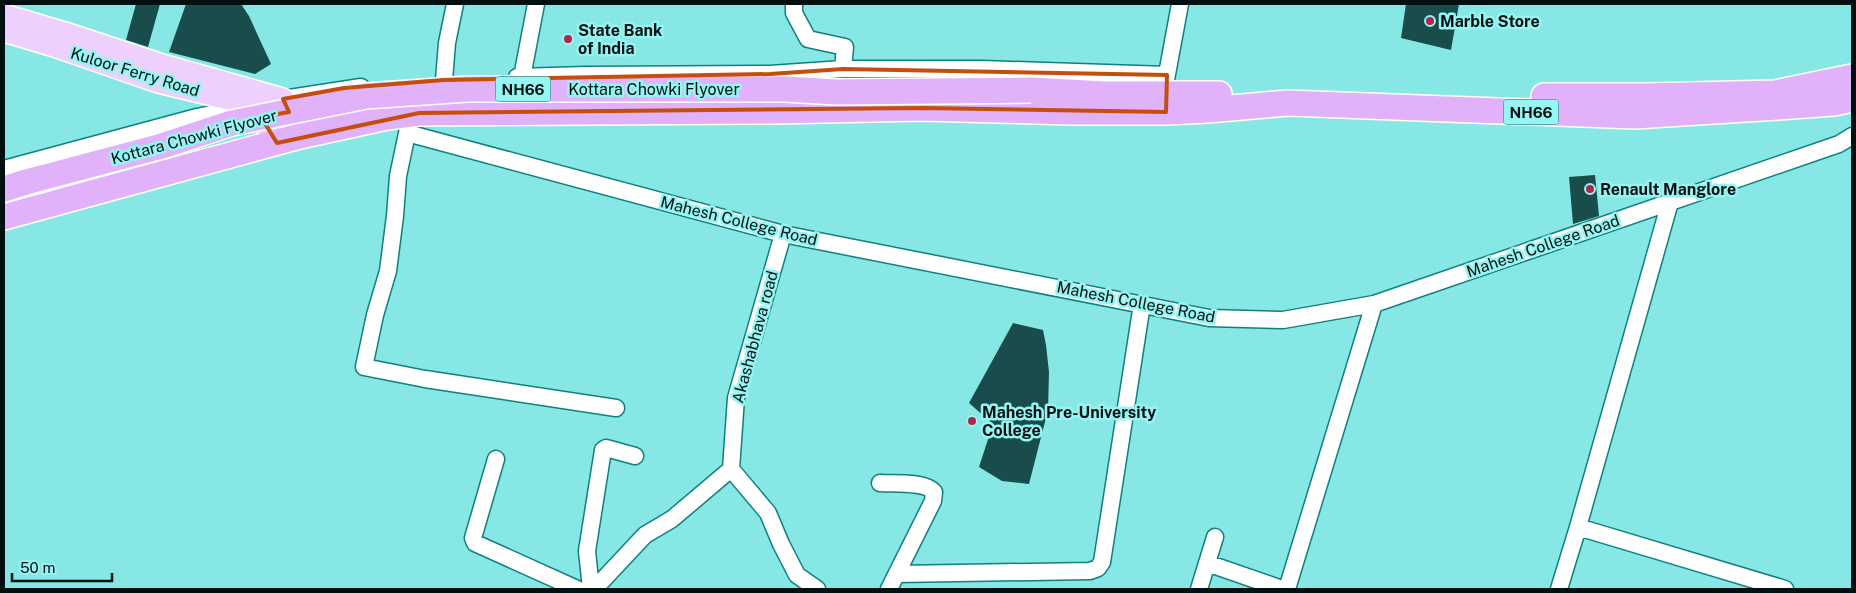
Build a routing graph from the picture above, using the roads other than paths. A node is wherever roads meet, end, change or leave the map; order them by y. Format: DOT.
graph roads {
  1 [pos="455,4"];
  2 [pos="536,4"];
  3 [pos="794,4"];
  4 [pos="1180,4"];
  5 [pos="4,15"];
  6 [pos="4,32"];
  7 [pos="843,69"];
  8 [pos="1852,76"];
  9 [pos="522,77"];
  10 [pos="444,80"];
  11 [pos="1166,94"];
  12 [pos="283,98"];
  13 [pos="1852,99"];
  14 [pos="254,105"];
  15 [pos="409,124"];
  16 [pos="1852,136"];
  17 [pos="289,139"];
  18 [pos="4,170"];
  19 [pos="15,185"];
  20 [pos="1670,202"];
  21 [pos="4,217"];
  22 [pos="783,234"];
  23 [pos="1142,304"];
  24 [pos="1374,304"];
  25 [pos="616,408"];
  26 [pos="635,456"];
  27 [pos="496,459"];
  28 [pos="731,469"];
  29 [pos="880,483"];
  30 [pos="1578,527"];
  31 [pos="1215,537"];
  32 [pos="1207,563"];
  33 [pos="897,574"];
  34 [pos="577,589"];
  35 [pos="591,589"];
  36 [pos="596,589"];
  37 [pos="817,589"];
  38 [pos="889,589"];
  39 [pos="1199,589"];
  40 [pos="1282,589"];
  41 [pos="1287,589"];
  42 [pos="1559,589"];
  43 [pos="1785,589"];
  1 -- 10 [label="street"];
  2 -- 9 [label="street"];
  3 -- 7 [label="street"];
  4 -- 11 [label="street"];
  5 -- 12 [label="main road, Kuloor Ferry Road"];
  6 -- 14 [label="main road, Kuloor Ferry Road"];
  7 -- 9 [label="street"];
  7 -- 11 [label="street"];
  8 -- 11 [label="highway, NH66"];
  9 -- 10 [label="street"];
  10 -- 12 [label="street"];
  11 -- 13 [label="highway, NH66"];
  11 -- 15 [label="highway, NH66"];
  11 -- 19 [label="highway, Kottara Chowki Flyover / NH66, bridge"];
  12 -- 14 [label="street"];
  12 -- 17 [label="main road"];
  14 -- 17 [label="main road"];
  14 -- 18 [label="street"];
  15 -- 17 [label="highway, NH66"];
  15 -- 22 [label="street, Mahesh College Road"];
  15 -- 25 [label="street"];
  16 -- 20 [label="street, Mahesh College Road"];
  17 -- 21 [label="highway, NH66"];
  20 -- 24 [label="street, Mahesh College Road"];
  20 -- 30 [label="street"];
  22 -- 23 [label="street, Mahesh College Road"];
  22 -- 28 [label="street, Akashabhava road"];
  23 -- 24 [label="street, Mahesh College Road"];
  23 -- 33 [label="street"];
  24 -- 41 [label="street"];
  26 -- 35 [label="street"];
  27 -- 34 [label="street"];
  28 -- 36 [label="street"];
  28 -- 37 [label="street"];
  29 -- 33 [label="street"];
  30 -- 42 [label="street"];
  30 -- 43 [label="street"];
  31 -- 32 [label="street"];
  32 -- 39 [label="street"];
  32 -- 40 [label="street"];
  33 -- 38 [label="street"];
}
